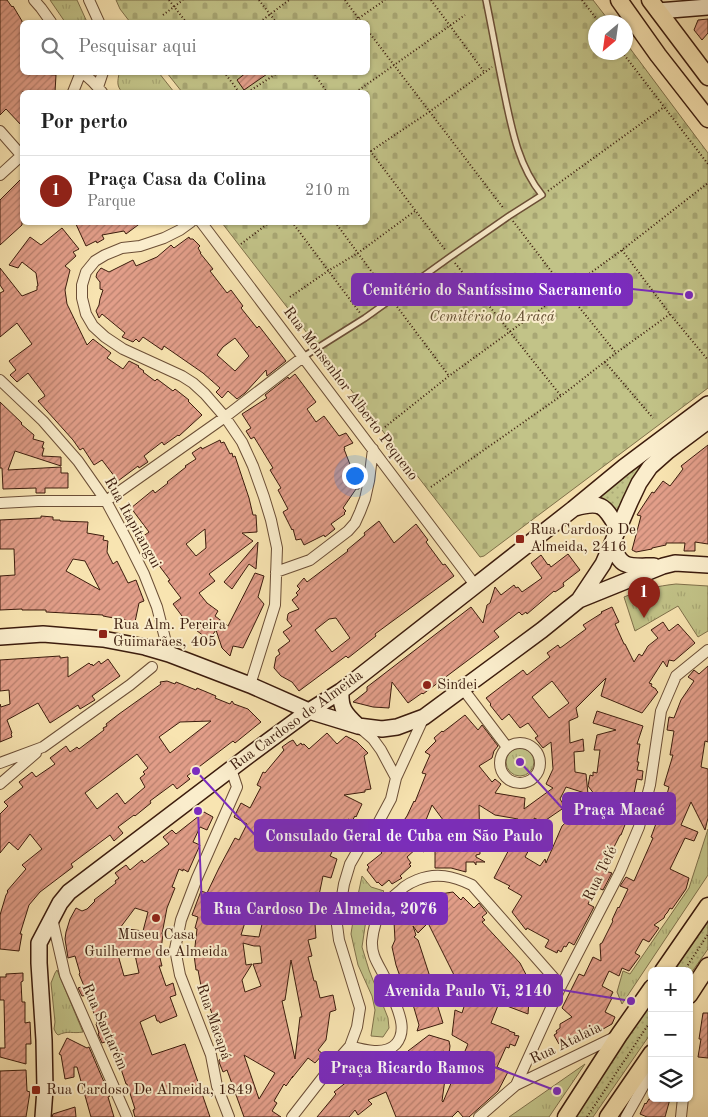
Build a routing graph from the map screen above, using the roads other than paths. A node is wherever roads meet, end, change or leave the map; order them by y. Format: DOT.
graph roads {
  1 [pos="34,0"];
  2 [pos="90,0"];
  3 [pos="486,0"];
  4 [pos="620,1"];
  5 [pos="662,5"];
  6 [pos="708,7"];
  7 [pos="50,20"];
  8 [pos="98,20"];
  9 [pos="668,67"];
  10 [pos="705,74"];
  11 [pos="81,75"];
  12 [pos="85,75"];
  13 [pos="102,75"];
  14 [pos="74,90"];
  15 [pos="100,90"];
  16 [pos="708,119"];
  17 [pos="0,131"];
  18 [pos="20,154"];
  19 [pos="20,158"];
  20 [pos="0,175"];
  21 [pos="187,225"];
  22 [pos="203,225"];
  23 [pos="303,357"];
  24 [pos="0,380"];
  25 [pos="708,404"];
  26 [pos="225,417"];
  27 [pos="708,421"];
  28 [pos="373,449"];
  29 [pos="106,501"];
  30 [pos="0,503"];
  31 [pos="573,509"];
  32 [pos="616,536"];
  33 [pos="708,565"];
  34 [pos="663,566"];
  35 [pos="276,572"];
  36 [pos="475,584"];
  37 [pos="579,600"];
  38 [pos="0,637"];
  39 [pos="708,650"];
  40 [pos="169,654"];
  41 [pos="152,668"];
  42 [pos="250,685"];
  43 [pos="463,689"];
  44 [pos="341,690"];
  45 [pos="285,701"];
  46 [pos="309,711"];
  47 [pos="424,717"];
  48 [pos="358,726"];
  49 [pos="288,728"];
  50 [pos="42,747"];
  51 [pos="507,747"];
  52 [pos="0,763"];
  53 [pos="231,769"];
  54 [pos="396,778"];
  55 [pos="0,784"];
  56 [pos="708,906"];
  57 [pos="52,918"];
  58 [pos="708,966"];
  59 [pos="666,967"];
  60 [pos="561,986"];
  61 [pos="693,989"];
  62 [pos="648,994"];
  63 [pos="619,1035"];
  64 [pos="350,1046"];
  65 [pos="649,1057"];
  66 [pos="648,1078"];
  67 [pos="516,1085"];
  68 [pos="683,1102"];
  69 [pos="43,1117"];
  70 [pos="127,1117"];
  71 [pos="229,1117"];
  72 [pos="292,1117"];
  73 [pos="479,1117"];
  74 [pos="566,1117"];
  75 [pos="608,1117"];
  76 [pos="626,1117"];
  77 [pos="681,1117"];
  1 -- 7 [label="street"];
  2 -- 8 [label="street"];
  3 -- 23 [label="lane"];
  4 -- 5 [label="main road"];
  4 -- 9 [label="main road"];
  5 -- 6 [label="main road"];
  5 -- 10 [label="main road"];
  9 -- 10 [label="main road"];
  9 -- 16 [label="main road"];
  11 -- 14 [label="street"];
  12 -- 15 [label="street"];
  13 -- 15 [label="street"];
  17 -- 18 [label="street"];
  19 -- 20 [label="street"];
  21 -- 26 [label="street"];
  22 -- 23 [label="street, Rua Monsenhor Alberto Pequeno"];
  23 -- 26 [label="street"];
  23 -- 28 [label="street, Rua Monsenhor Alberto Pequeno"];
  24 -- 29 [label="street, Rua Itapitangui"];
  25 -- 31 [label="main road, Rua Cardoso de Almeida"];
  26 -- 29 [label="street"];
  26 -- 35 [label="street"];
  27 -- 32 [label="main road"];
  28 -- 35 [label="street"];
  28 -- 36 [label="street, Rua Monsenhor Alberto Pequeno"];
  29 -- 30 [label="street"];
  29 -- 40 [label="street, Rua Itapitangui"];
  31 -- 32 [label="main road"];
  31 -- 36 [label="main road, Rua Cardoso de Almeida"];
  32 -- 34 [label="main road"];
  32 -- 37 [label="main road"];
  33 -- 34 [label="main road"];
  34 -- 37 [label="main road"];
  35 -- 42 [label="street"];
  36 -- 44 [label="main road, Rua Cardoso de Almeida"];
  37 -- 43 [label="main road"];
  38 -- 40 [label="main road"];
  39 -- 60 [label="street, Rua Tefé"];
  40 -- 42 [label="main road"];
  41 -- 50 [label="street"];
  42 -- 45 [label="main road"];
  43 -- 47 [label="main road"];
  43 -- 51 [label="street"];
  44 -- 46 [label="main road, Rua Cardoso de Almeida"];
  44 -- 48 [label="main road"];
  45 -- 46 [label="main road"];
  45 -- 49 [label="main road"];
  46 -- 48 [label="main road"];
  46 -- 49 [label="main road, Rua Cardoso de Almeida"];
  47 -- 48 [label="main road"];
  47 -- 54 [label="street"];
  48 -- 54 [label="street"];
  49 -- 53 [label="main road, Rua Cardoso de Almeida"];
  50 -- 52 [label="street"];
  50 -- 55 [label="street"];
  51 -- 51 [label="street"];
  53 -- 57 [label="main road, Rua Cardoso de Almeida"];
  53 -- 71 [label="street, Rua Macapá"];
  54 -- 64 [label="street"];
  56 -- 59 [label="main road"];
  57 -- 69 [label="main road, Rua Cardoso de Almeida"];
  57 -- 70 [label="street, Rua Santarém"];
  58 -- 61 [label="main road"];
  60 -- 64 [label="street"];
  60 -- 67 [label="street, Rua Tefé"];
  62 -- 63 [label="main road"];
  63 -- 67 [label="street, Rua Atalaia"];
  63 -- 74 [label="main road"];
  64 -- 72 [label="street"];
  65 -- 75 [label="main road"];
  66 -- 76 [label="street"];
  67 -- 73 [label="street, Rua Atalaia"];
  68 -- 77 [label="street"];
}
